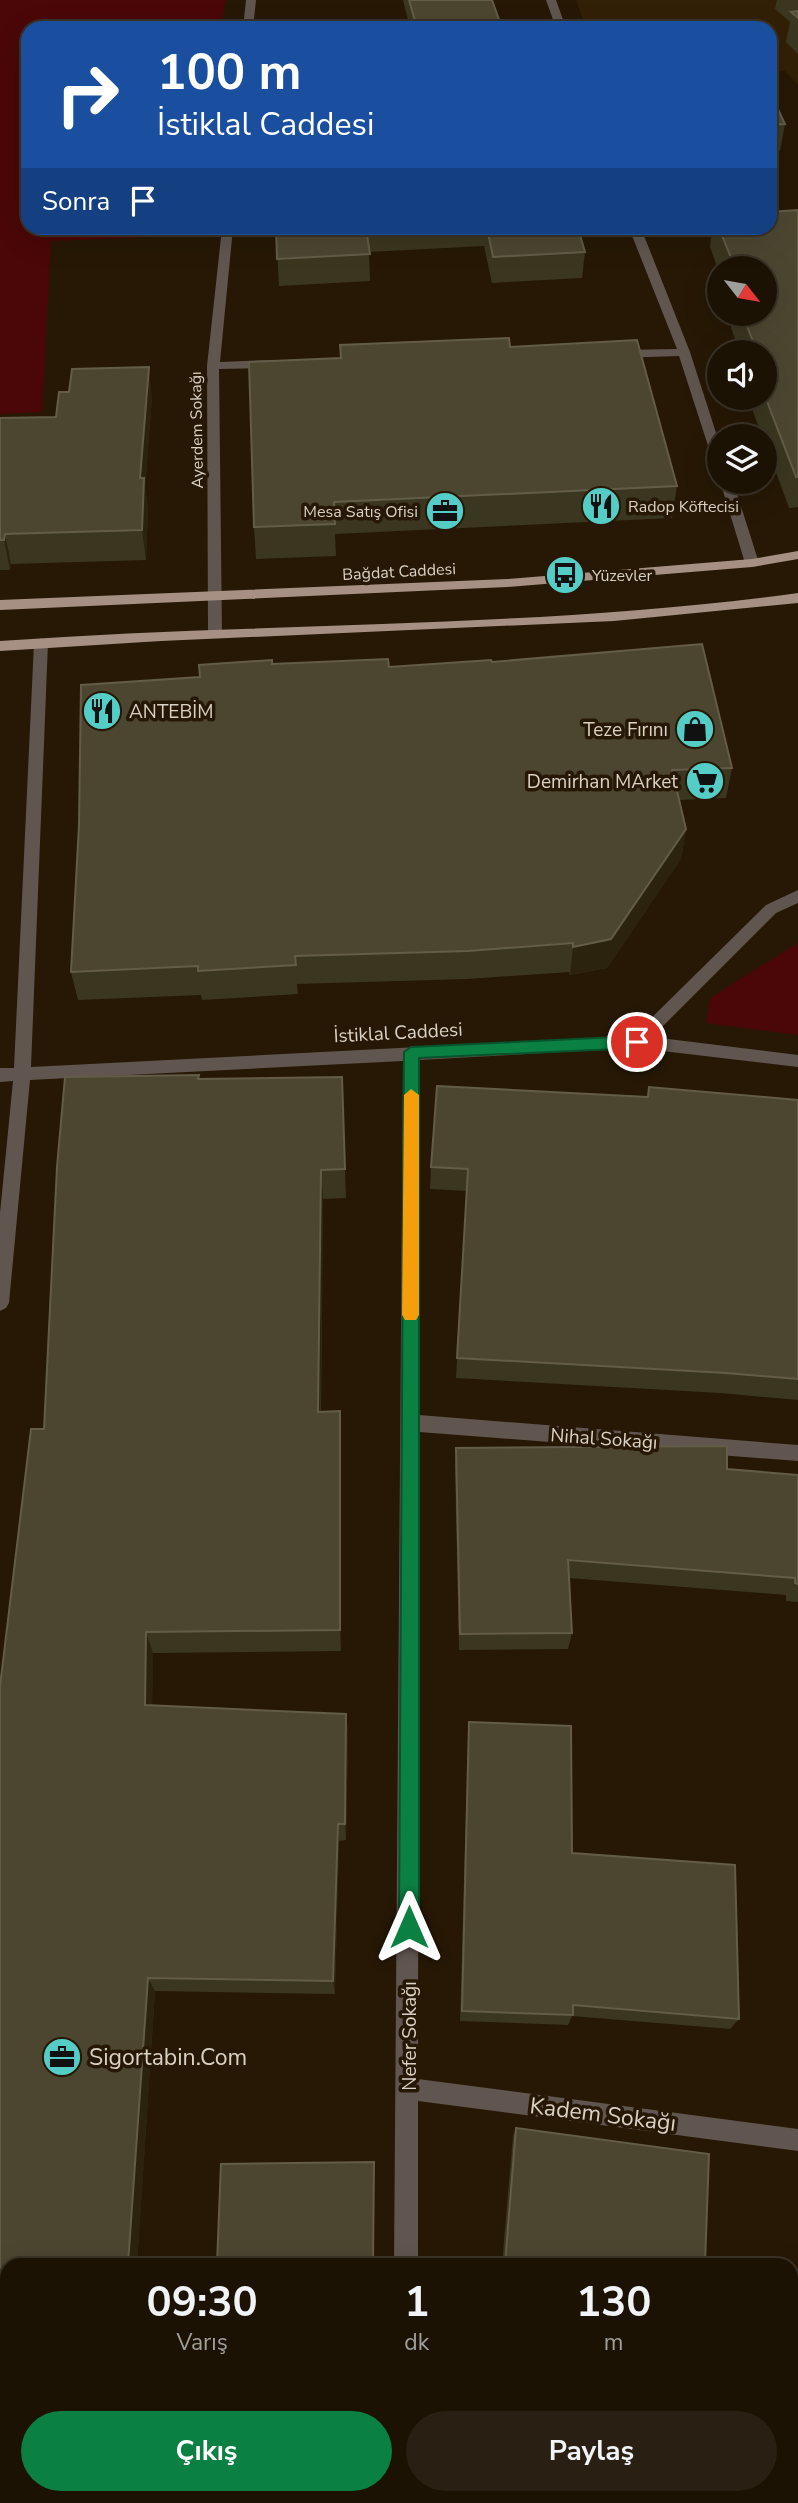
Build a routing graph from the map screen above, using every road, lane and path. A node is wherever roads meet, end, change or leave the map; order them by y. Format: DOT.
graph roads {
  1 [pos="251,0"];
  2 [pos="551,0"];
  3 [pos="249,21"];
  4 [pos="558,21"];
  5 [pos="227,235"];
  6 [pos="638,235"];
  7 [pos="684,352"];
  8 [pos="601,354"];
  9 [pos="282,363"];
  10 [pos="212,366"];
  11 [pos="707,424"];
  12 [pos="730,494"];
  13 [pos="798,555"];
  14 [pos="752,563"];
  15 [pos="216,597"];
  16 [pos="798,598"];
  17 [pos="0,605"];
  18 [pos="215,633"];
  19 [pos="41,643"];
  20 [pos="0,646"];
  21 [pos="798,895"];
  22 [pos="637,1042"];
  23 [pos="411,1052"];
  24 [pos="798,1061"];
  25 [pos="22,1074"];
  26 [pos="0,1075"];
  27 [pos="0,1303"];
  28 [pos="410,1423"];
  29 [pos="798,1453"];
  30 [pos="409,2089"];
  31 [pos="798,2140"];
  32 [pos="406,2258"];
  1 -- 3 [label="street"];
  2 -- 4 [label="street"];
  5 -- 10 [label="street, Ayerdem Sokağı"];
  6 -- 7 [label="street"];
  7 -- 8 [label="street"];
  7 -- 11 [label="street"];
  9 -- 10 [label="street"];
  10 -- 15 [label="street, Ayerdem Sokağı"];
  12 -- 14 [label="street"];
  13 -- 14 [label="main road, Bağdat Caddesi"];
  14 -- 15 [label="main road, Bağdat Caddesi"];
  15 -- 17 [label="main road, Bağdat Caddesi"];
  15 -- 18 [label="street, Ayerdem Sokağı"];
  16 -- 18 [label="main road"];
  18 -- 19 [label="main road"];
  19 -- 20 [label="main road"];
  19 -- 25 [label="street"];
  21 -- 22 [label="street"];
  22 -- 23 [label="street, İstiklal Caddesi"];
  22 -- 24 [label="street, İstiklal Caddesi"];
  23 -- 25 [label="street, İstiklal Caddesi"];
  23 -- 28 [label="street, Nefer Sokağı"];
  25 -- 26 [label="street, İstiklal Caddesi"];
  25 -- 27 [label="street"];
  28 -- 29 [label="street, Nihal Sokağı"];
  28 -- 30 [label="street, Nefer Sokağı"];
  30 -- 31 [label="street, Kadem Sokağı"];
  30 -- 32 [label="street, Nefer Sokağı"];
}
